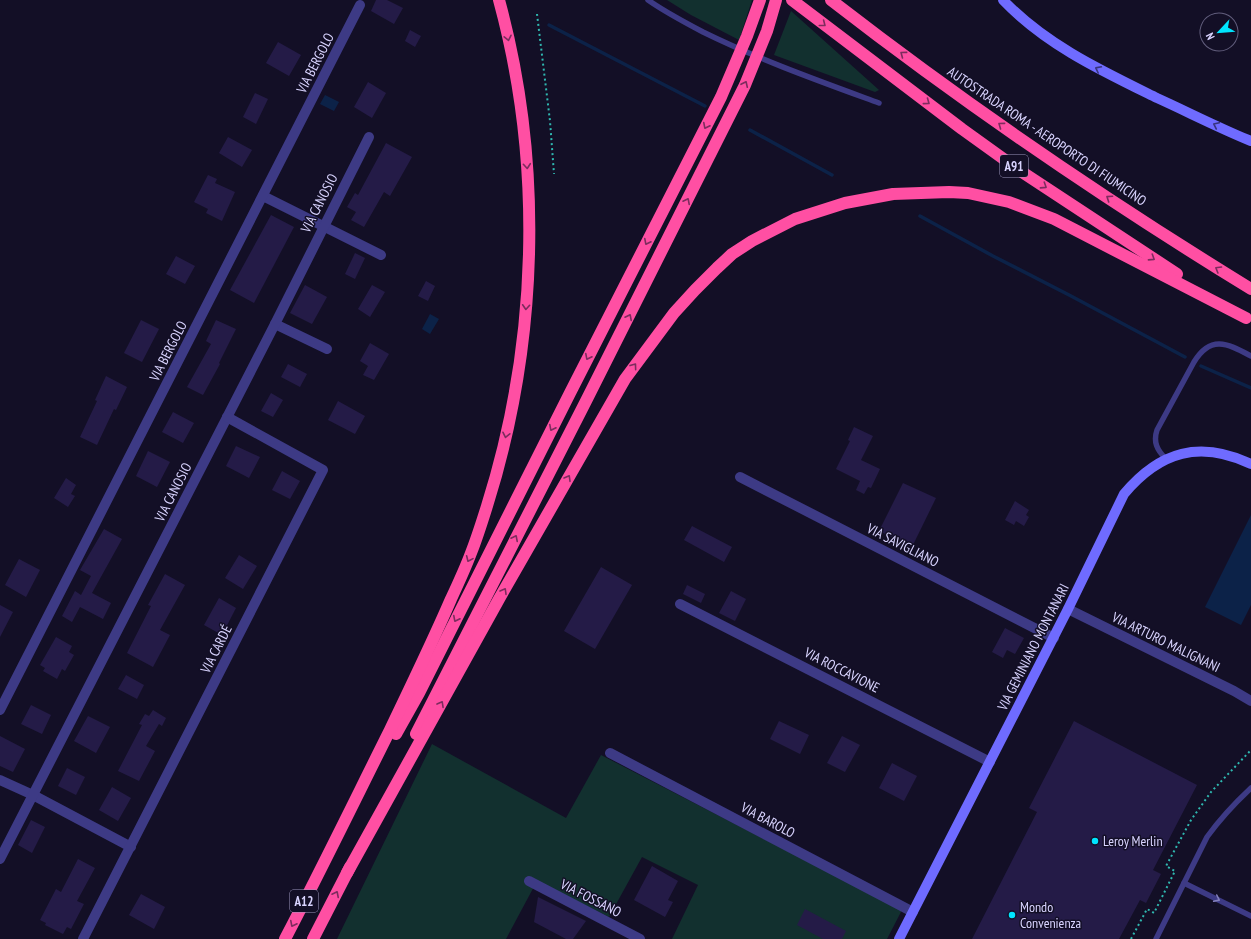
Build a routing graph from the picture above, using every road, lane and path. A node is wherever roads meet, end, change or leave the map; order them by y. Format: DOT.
graph roads {
  1 [pos="499,0"];
  2 [pos="648,0"];
  3 [pos="760,0"];
  4 [pos="776,0"];
  5 [pos="792,0"];
  6 [pos="831,0"];
  7 [pos="1003,0"];
  8 [pos="360,5"];
  9 [pos="537,14"];
  10 [pos="879,103"];
  11 [pos="369,137"];
  12 [pos="1251,141"];
  13 [pos="554,174"];
  14 [pos="263,196"];
  15 [pos="324,226"];
  16 [pos="381,255"];
  17 [pos="1251,289"];
  18 [pos="1249,319"];
  19 [pos="275,324"];
  20 [pos="327,349"];
  21 [pos="1251,356"];
  22 [pos="227,417"];
  23 [pos="1166,459"];
  24 [pos="1251,464"];
  25 [pos="740,477"];
  26 [pos="680,604"];
  27 [pos="1068,609"];
  28 [pos="1054,638"];
  29 [pos="1251,701"];
  30 [pos="0,710"];
  31 [pos="1251,750"];
  32 [pos="610,753"];
  33 [pos="990,762"];
  34 [pos="0,780"];
  35 [pos="1251,788"];
  36 [pos="33,795"];
  37 [pos="130,846"];
  38 [pos="0,859"];
  39 [pos="324,864"];
  40 [pos="347,873"];
  41 [pos="529,881"];
  42 [pos="1184,883"];
  43 [pos="913,912"];
  44 [pos="1251,916"];
  45 [pos="83,939"];
  46 [pos="285,939"];
  47 [pos="313,939"];
  48 [pos="640,939"];
  49 [pos="899,939"];
  50 [pos="1131,939"];
  51 [pos="1156,939"];
  1 -- 39 [label="highway, one-way"];
  2 -- 10 [label="lane"];
  3 -- 39 [label="highway, one-way"];
  40 -- 4 [label="highway, one-way"];
  5 -- 18 [label="highway, A91, one-way"];
  17 -- 6 [label="highway, AUTOSTRADA ROMA - AEROPORTO DI FIUMICINO / A91, one-way"];
  12 -- 7 [label="street, one-way"];
  8 -- 14 [label="street, VIA BERGOLO"];
  9 -- 13 [label="path"];
  11 -- 15 [label="street, VIA CANOSIO"];
  14 -- 15 [label="street"];
  14 -- 30 [label="street, VIA BERGOLO"];
  15 -- 16 [label="street"];
  15 -- 19 [label="street, VIA CANOSIO"];
  40 -- 18 [label="highway, one-way"];
  19 -- 20 [label="street"];
  19 -- 22 [label="street, VIA CANOSIO"];
  21 -- 23 [label="lane"];
  22 -- 36 [label="street, VIA CANOSIO"];
  22 -- 37 [label="street, VIA CARDÉ"];
  23 -- 24 [label="street, VIA GEMINIANO MONTANARI"];
  23 -- 27 [label="street, VIA GEMINIANO MONTANARI"];
  25 -- 28 [label="street, VIA SAVIGLIANO"];
  26 -- 33 [label="street, VIA ROCCAVIONE"];
  27 -- 28 [label="street, VIA GEMINIANO MONTANARI"];
  27 -- 29 [label="street, VIA ARTURO MALIGNANI"];
  28 -- 33 [label="street, VIA GEMINIANO MONTANARI"];
  31 -- 50 [label="path"];
  32 -- 43 [label="street, VIA BAROLO"];
  33 -- 43 [label="street, VIA GEMINIANO MONTANARI"];
  34 -- 36 [label="street"];
  35 -- 42 [label="lane"];
  36 -- 37 [label="street"];
  36 -- 38 [label="street, VIA CANOSIO"];
  37 -- 45 [label="street, VIA CARDÉ"];
  39 -- 46 [label="highway, A12, one-way"];
  47 -- 40 [label="highway, A12, one-way"];
  41 -- 48 [label="street, VIA FOSSANO"];
  42 -- 44 [label="lane, one-way"];
  42 -- 51 [label="lane"];
  43 -- 49 [label="street, VIA GEMINIANO MONTANARI"];
}
